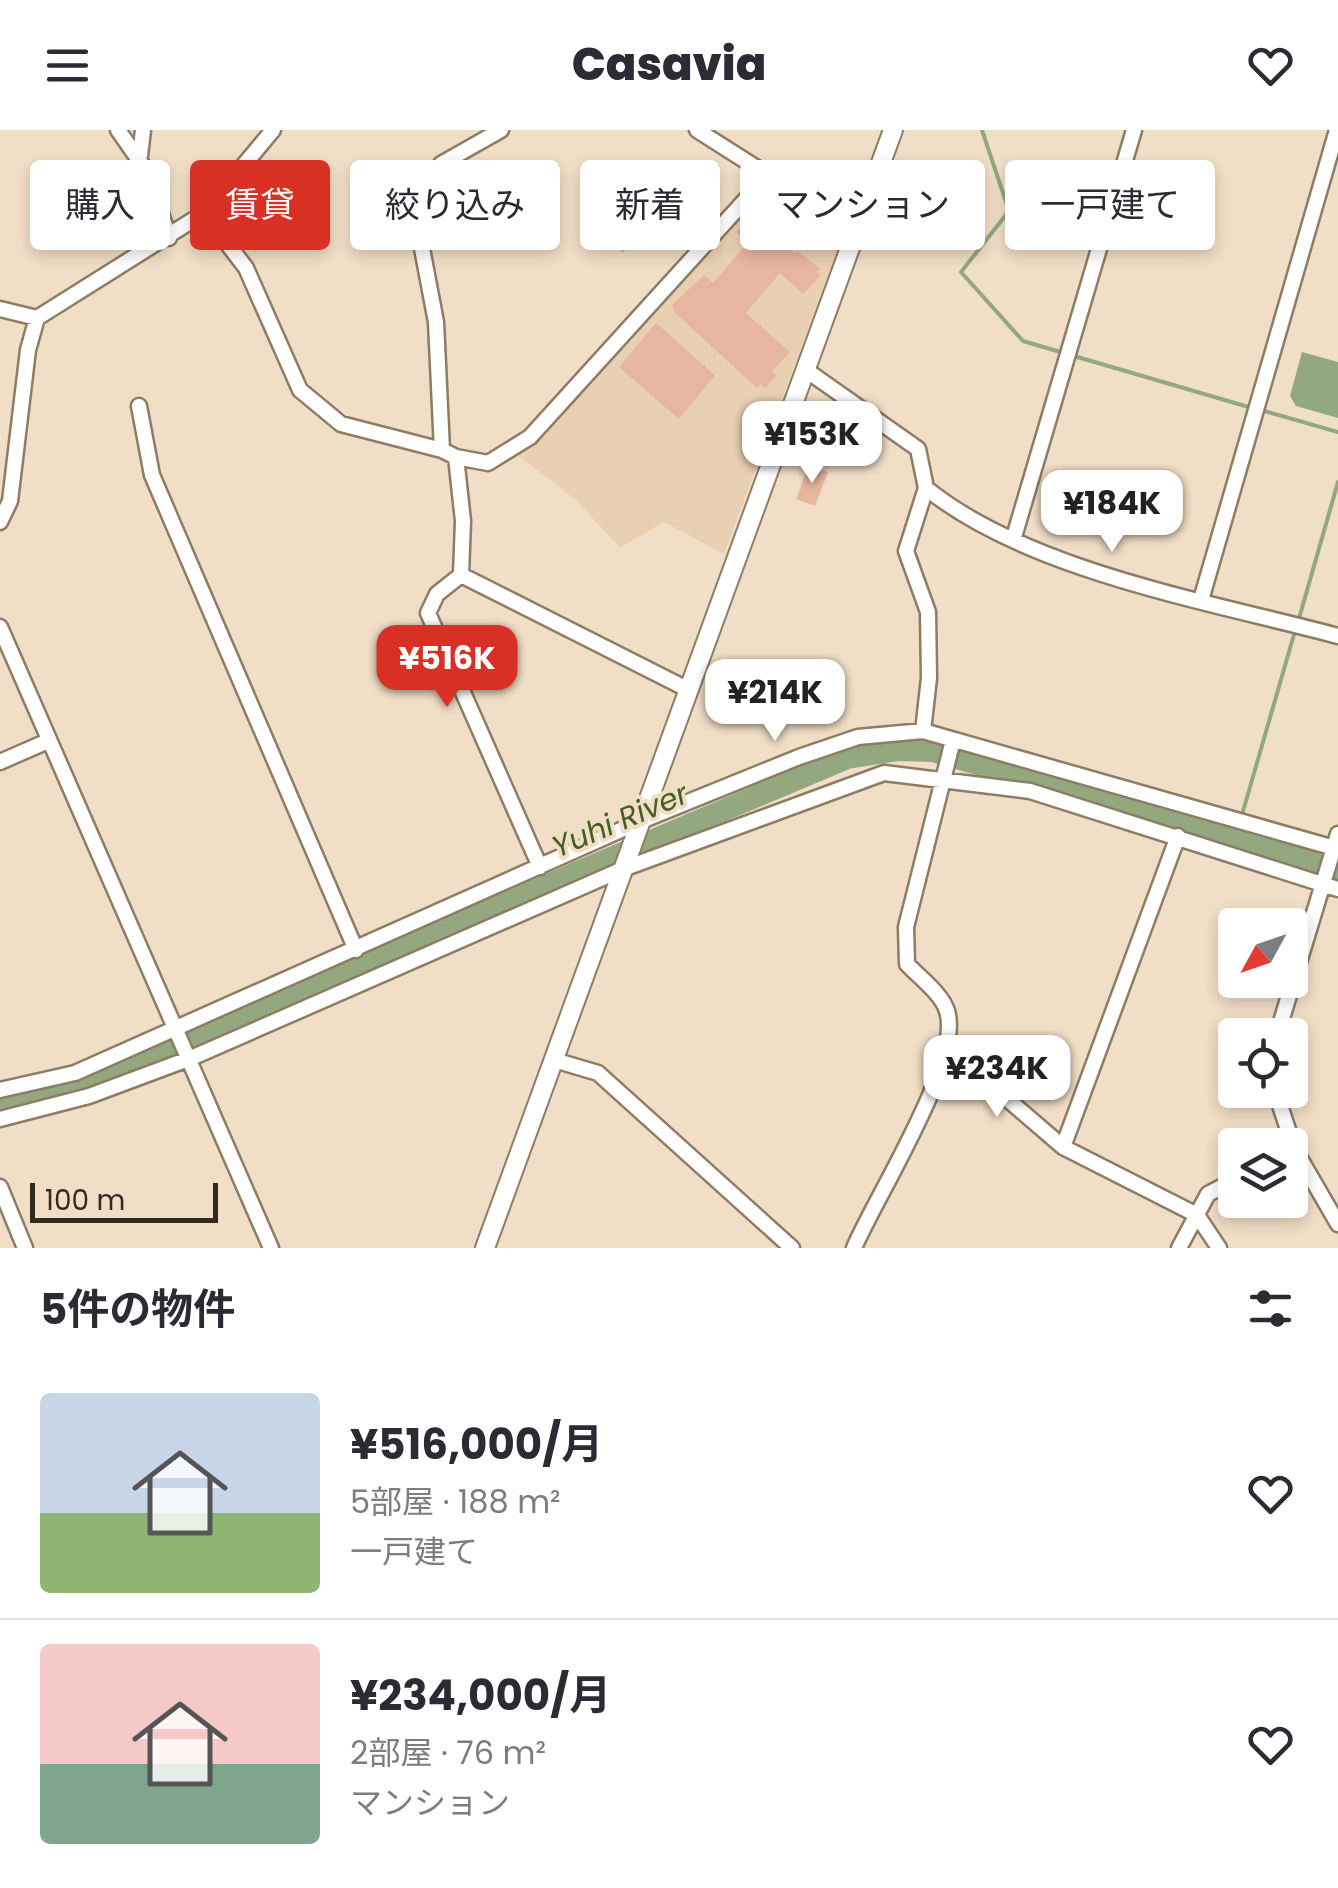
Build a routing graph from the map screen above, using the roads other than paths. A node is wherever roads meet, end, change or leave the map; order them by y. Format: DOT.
graph roads {
  1 [pos="118,130"];
  2 [pos="142,130"];
  3 [pos="272,130"];
  4 [pos="501,130"];
  5 [pos="697,130"];
  6 [pos="893,130"];
  7 [pos="1134,130"];
  8 [pos="1337,130"];
  9 [pos="140,156"];
  10 [pos="141,160"];
  11 [pos="247,160"];
  12 [pos="744,160"];
  13 [pos="882,160"];
  14 [pos="740,206"];
  15 [pos="149,250"];
  16 [pos="232,250"];
  17 [pos="849,250"];
  18 [pos="0,309"];
  19 [pos="36,318"];
  20 [pos="806,370"];
  21 [pos="139,406"];
  22 [pos="449,454"];
  23 [pos="926,488"];
  24 [pos="0,522"];
  25 [pos="1014,537"];
  26 [pos="460,575"];
  27 [pos="1201,600"];
  28 [pos="0,627"];
  29 [pos="1338,636"];
  30 [pos="688,690"];
  31 [pos="922,731"];
  32 [pos="953,740"];
  33 [pos="48,741"];
  34 [pos="0,762"];
  35 [pos="942,778"];
  36 [pos="639,826"];
  37 [pos="1178,836"];
  38 [pos="1337,844"];
  39 [pos="625,865"];
  40 [pos="540,867"];
  41 [pos="1322,884"];
  42 [pos="1338,889"];
  43 [pos="356,950"];
  44 [pos="1282,1018"];
  45 [pos="179,1030"];
  46 [pos="191,1058"];
  47 [pos="554,1060"];
  48 [pos="944,1067"];
  49 [pos="0,1090"];
  50 [pos="0,1118"];
  51 [pos="1063,1147"];
  52 [pos="1308,1175"];
  53 [pos="0,1187"];
  54 [pos="1218,1189"];
  55 [pos="1197,1214"];
  56 [pos="1338,1224"];
  57 [pos="25,1248"];
  58 [pos="272,1248"];
  59 [pos="485,1248"];
  60 [pos="792,1248"];
  61 [pos="854,1248"];
  62 [pos="1179,1248"];
  63 [pos="1219,1248"];
  1 -- 9 [label="street"];
  2 -- 9 [label="street"];
  3 -- 11 [label="street"];
  4 -- 22 [label="street"];
  5 -- 12 [label="street"];
  6 -- 13 [label="main road"];
  7 -- 25 [label="street"];
  8 -- 27 [label="street"];
  9 -- 10 [label="street"];
  14 -- 22 [label="street"];
  15 -- 19 [label="street"];
  16 -- 22 [label="street"];
  17 -- 20 [label="main road"];
  18 -- 19 [label="street"];
  19 -- 24 [label="street"];
  20 -- 23 [label="street"];
  20 -- 30 [label="main road"];
  21 -- 43 [label="street"];
  22 -- 26 [label="street"];
  23 -- 25 [label="street"];
  23 -- 31 [label="street"];
  25 -- 27 [label="street"];
  26 -- 30 [label="street"];
  26 -- 40 [label="street"];
  27 -- 29 [label="street"];
  28 -- 33 [label="street"];
  30 -- 36 [label="main road"];
  31 -- 32 [label="street"];
  31 -- 36 [label="street"];
  32 -- 35 [label="street"];
  32 -- 38 [label="street"];
  33 -- 34 [label="street"];
  33 -- 45 [label="street"];
  35 -- 37 [label="street"];
  35 -- 39 [label="street"];
  35 -- 48 [label="street"];
  36 -- 39 [label="main road"];
  36 -- 40 [label="street"];
  37 -- 41 [label="street"];
  37 -- 51 [label="street"];
  38 -- 41 [label="street"];
  39 -- 46 [label="street"];
  39 -- 47 [label="main road"];
  40 -- 43 [label="street"];
  41 -- 42 [label="street"];
  41 -- 44 [label="street"];
  43 -- 45 [label="street"];
  45 -- 46 [label="street"];
  45 -- 49 [label="street"];
  46 -- 50 [label="street"];
  46 -- 58 [label="street"];
  47 -- 59 [label="main road"];
  47 -- 60 [label="street"];
  48 -- 51 [label="street"];
  48 -- 61 [label="street"];
  51 -- 55 [label="street"];
  52 -- 56 [label="street"];
  53 -- 57 [label="street"];
  54 -- 55 [label="street"];
  55 -- 62 [label="street"];
  55 -- 63 [label="street"];
}
